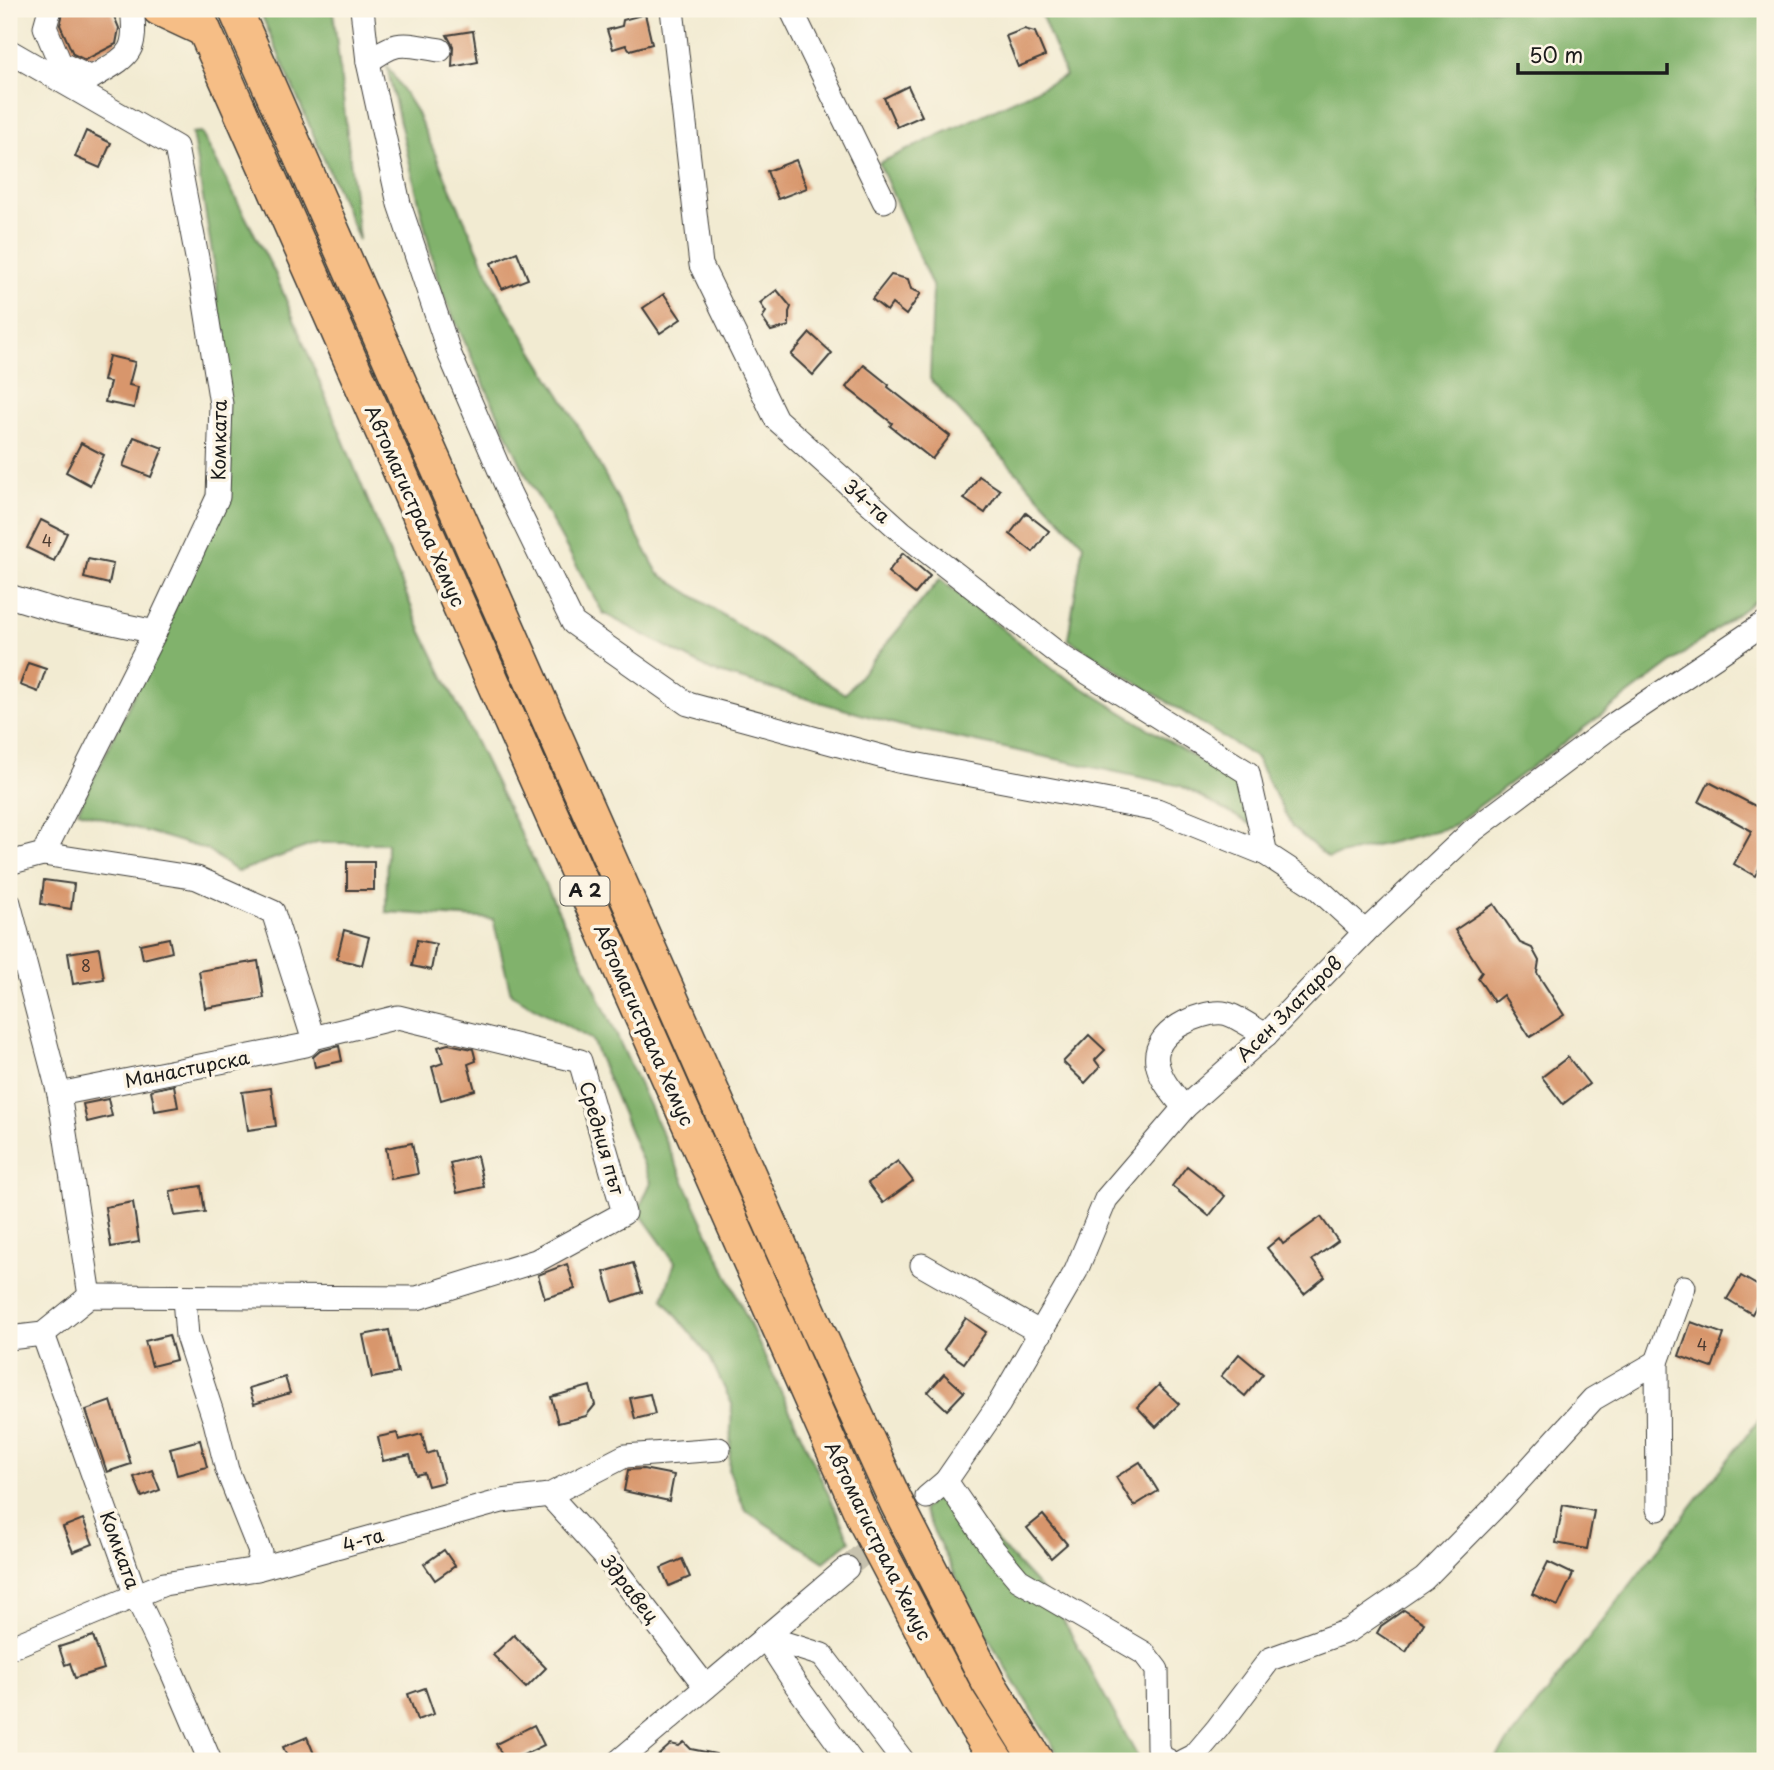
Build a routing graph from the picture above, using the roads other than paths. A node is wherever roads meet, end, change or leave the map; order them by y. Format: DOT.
graph roads {
  1 [pos="50,9"];
  2 [pos="132,9"];
  3 [pos="159,9"];
  4 [pos="235,9"];
  5 [pos="362,9"];
  6 [pos="672,9"];
  7 [pos="791,9"];
  8 [pos="200,19"];
  9 [pos="440,50"];
  10 [pos="9,51"];
  11 [pos="368,62"];
  12 [pos="87,86"];
  13 [pos="884,201"];
  14 [pos="9,596"];
  15 [pos="1765,623"];
  16 [pos="155,632"];
  17 [pos="43,854"];
  18 [pos="1266,854"];
  19 [pos="9,863"];
  20 [pos="9,903"];
  21 [pos="1365,932"];
  22 [pos="1266,1035"];
  23 [pos="313,1038"];
  24 [pos="59,1094"];
  25 [pos="1184,1108"];
  26 [pos="922,1265"];
  27 [pos="1684,1287"];
  28 [pos="90,1296"];
  29 [pos="184,1298"];
  30 [pos="43,1334"];
  31 [pos="1041,1334"];
  32 [pos="9,1338"];
  33 [pos="1657,1362"];
  34 [pos="719,1449"];
  35 [pos="946,1481"];
  36 [pos="549,1495"];
  37 [pos="927,1496"];
  38 [pos="1658,1510"];
  39 [pos="846,1568"];
  40 [pos="257,1569"];
  41 [pos="136,1596"];
  42 [pos="765,1637"];
  43 [pos="9,1648"];
  44 [pos="706,1687"];
  45 [pos="210,1761"];
  46 [pos="620,1761"];
  47 [pos="851,1761"];
  48 [pos="904,1761"];
  49 [pos="997,1761"];
  50 [pos="1037,1761"];
  51 [pos="1169,1761"];
  52 [pos="1184,1761"];
  1 -- 12 [label="street"];
  2 -- 12 [label="street"];
  3 -- 8 [label="highway"];
  4 -- 50 [label="highway, Автомагистрала Хемус / A 2"];
  5 -- 11 [label="street"];
  6 -- 18 [label="street, 34-та"];
  7 -- 13 [label="street"];
  8 -- 49 [label="highway, Автомагистрала Хемус / A 2"];
  9 -- 11 [label="street"];
  10 -- 12 [label="street, Комката"];
  11 -- 18 [label="street"];
  12 -- 16 [label="street, Комката"];
  14 -- 16 [label="street"];
  15 -- 21 [label="street, Асен Златаров"];
  16 -- 17 [label="street, Комката"];
  17 -- 19 [label="street"];
  17 -- 23 [label="street"];
  18 -- 21 [label="street"];
  20 -- 24 [label="street"];
  21 -- 22 [label="street, Асен Златаров"];
  22 -- 25 [label="street, Асен Златаров"];
  22 -- 25 [label="street"];
  23 -- 24 [label="street, Манастирска"];
  23 -- 29 [label="street, Средния път"];
  24 -- 28 [label="street"];
  25 -- 31 [label="street, Асен Златаров"];
  26 -- 31 [label="street"];
  27 -- 33 [label="street"];
  28 -- 29 [label="street, Средния път"];
  28 -- 30 [label="street"];
  29 -- 40 [label="street"];
  30 -- 32 [label="street"];
  30 -- 41 [label="street, Комката"];
  31 -- 35 [label="street, Асен Златаров"];
  33 -- 38 [label="street"];
  33 -- 52 [label="street"];
  34 -- 36 [label="street, 4-та"];
  35 -- 37 [label="street, Асен Златаров"];
  35 -- 51 [label="street"];
  36 -- 40 [label="street, 4-та"];
  36 -- 44 [label="street, Здравец"];
  39 -- 42 [label="street"];
  40 -- 41 [label="street, 4-та"];
  41 -- 43 [label="street, 4-та"];
  41 -- 45 [label="street, Комката"];
  42 -- 44 [label="street"];
  42 -- 47 [label="street"];
  42 -- 48 [label="street"];
  44 -- 46 [label="street"];
}
